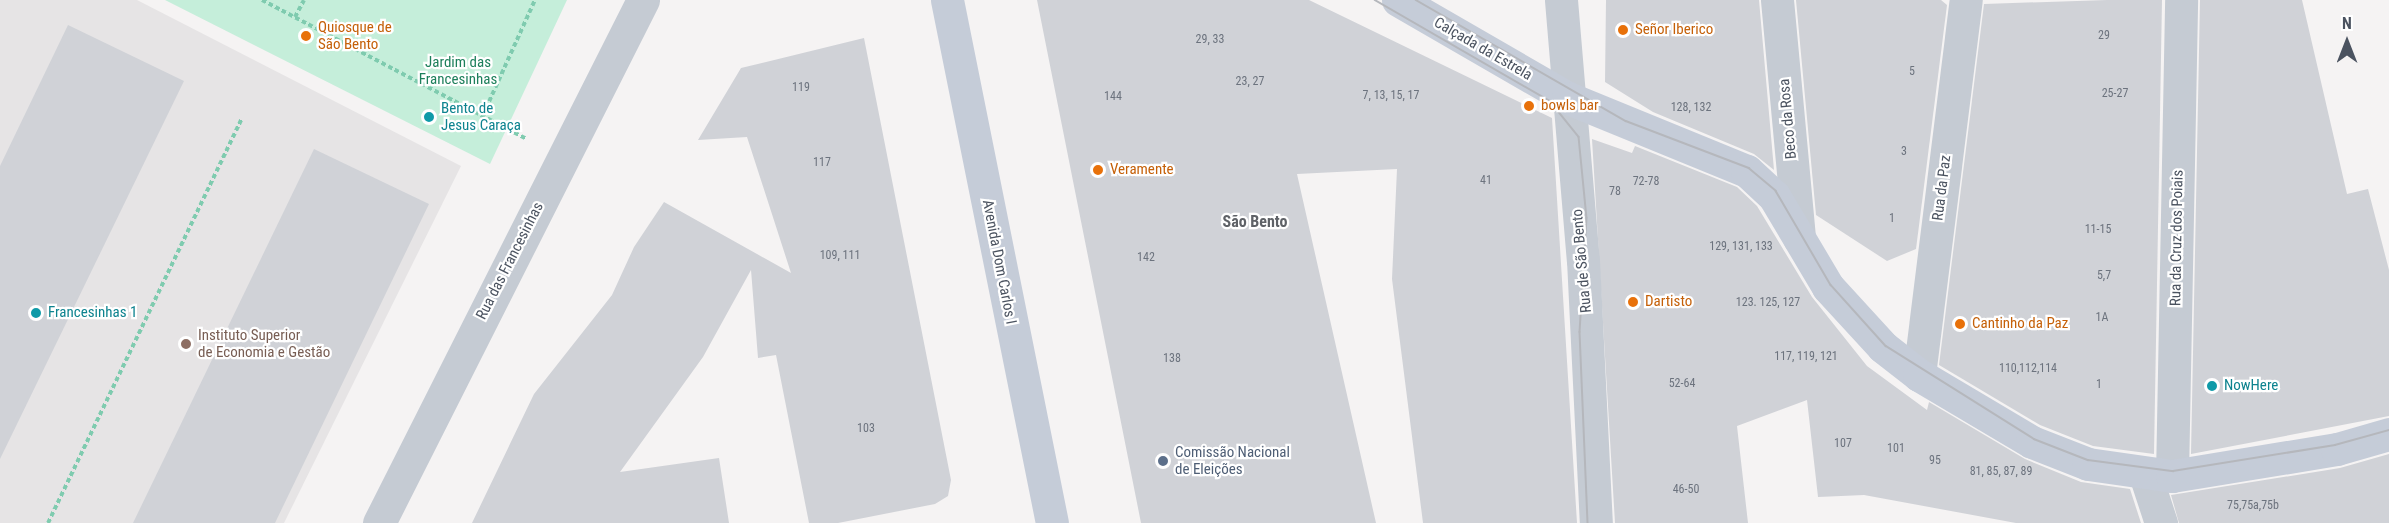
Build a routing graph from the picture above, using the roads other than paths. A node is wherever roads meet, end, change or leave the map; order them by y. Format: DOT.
graph roads {
  1 [pos="643,0"];
  2 [pos="947,0"];
  3 [pos="1398,0"];
  4 [pos="1561,0"];
  5 [pos="1777,0"];
  6 [pos="1966,0"];
  7 [pos="2181,0"];
  8 [pos="1568,98"];
  9 [pos="1799,238"];
  10 [pos="1919,375"];
  11 [pos="2389,434"];
  12 [pos="2158,475"];
  13 [pos="379,523"];
  14 [pos="1052,523"];
  15 [pos="1596,523"];
  16 [pos="2161,523"];
  1 -- 13 [label="street, Rua das Francesinhas"];
  2 -- 14 [label="street, Avenida Dom Carlos I"];
  3 -- 8 [label="street, Calçada da Estrela"];
  4 -- 8 [label="street, Rua de São Bento"];
  5 -- 9 [label="street, Beco da Rosa"];
  6 -- 10 [label="street, Rua da Paz"];
  7 -- 12 [label="street, Rua da Cruz dos Poiais"];
  8 -- 9 [label="street, Calçada da Estrela"];
  8 -- 15 [label="street, Rua de São Bento"];
  9 -- 10 [label="street, Calçada da Estrela"];
  10 -- 12 [label="street, Calçada da Estrela"];
  11 -- 12 [label="street, Calçada da Estrela"];
  12 -- 16 [label="street, Rua da Cruz dos Poiais"];
}
